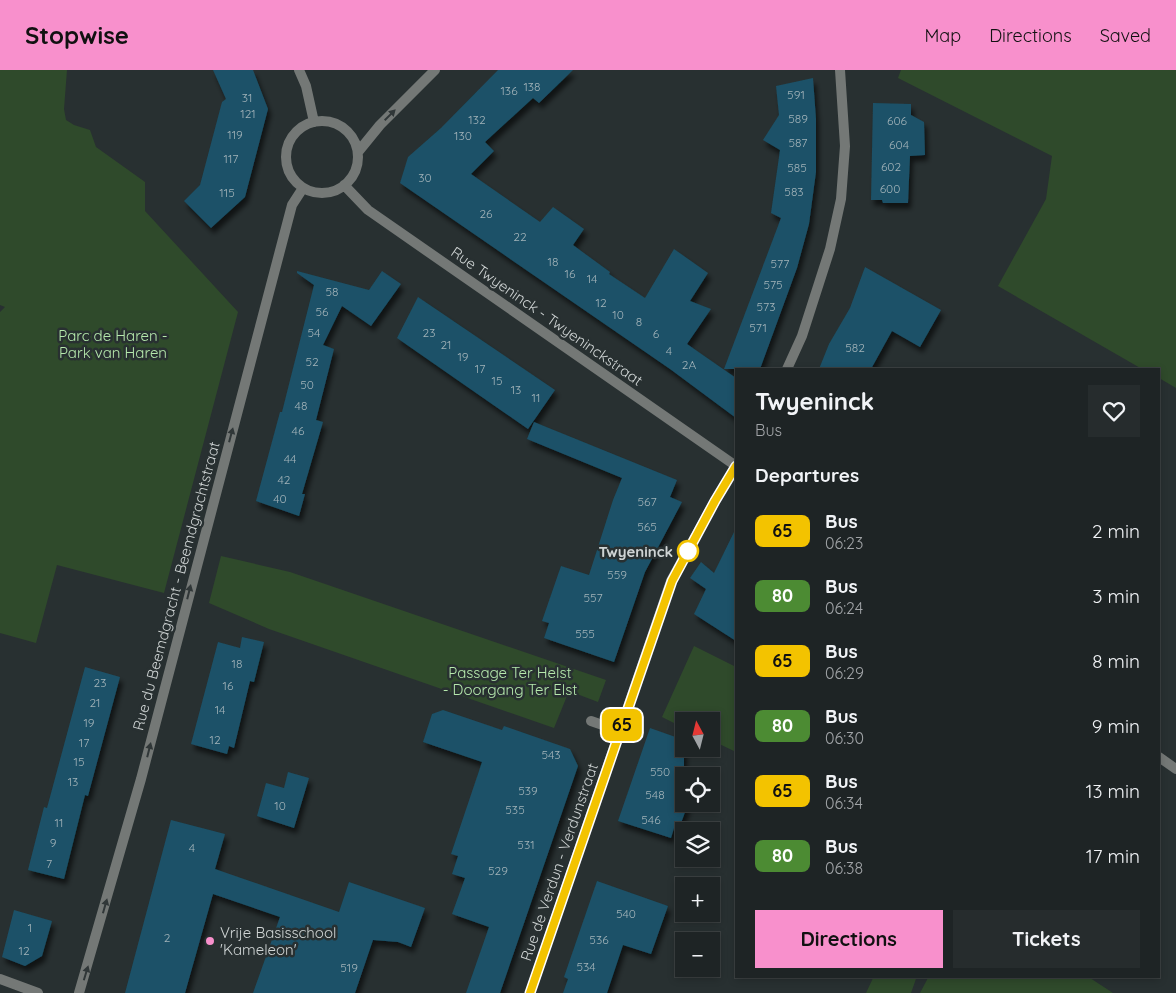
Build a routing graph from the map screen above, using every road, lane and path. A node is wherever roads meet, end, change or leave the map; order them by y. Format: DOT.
graph roads {
  1 [pos="299,70"];
  2 [pos="435,70"];
  3 [pos="840,70"];
  4 [pos="314,122"];
  5 [pos="358,152"];
  6 [pos="344,185"];
  7 [pos="303,188"];
  8 [pos="787,368"];
  9 [pos="735,465"];
  10 [pos="735,468"];
  11 [pos="591,721"];
  12 [pos="620,731"];
  13 [pos="1160,758"];
  14 [pos="1176,769"];
  15 [pos="0,979"];
  16 [pos="38,993"];
  17 [pos="79,993"];
  18 [pos="530,993"];
  1 -- 4 [label="street"];
  5 -- 2 [label="street, one-way"];
  3 -- 8 [label="street"];
  4 -- 5 [label="street"];
  4 -- 7 [label="street"];
  5 -- 6 [label="street"];
  6 -- 7 [label="street"];
  6 -- 9 [label="street, Rue Twyeninck - Twyeninckstraat"];
  17 -- 7 [label="street, Rue du Beemdgracht - Beemdgrachtstraat, one-way"];
  10 -- 12 [label="street, Rue de Verdun - Verdunstraat"];
  11 -- 12 [label="street"];
  12 -- 18 [label="street, Rue de Verdun - Verdunstraat"];
  13 -- 14 [label="street"];
  15 -- 16 [label="street"];
}
